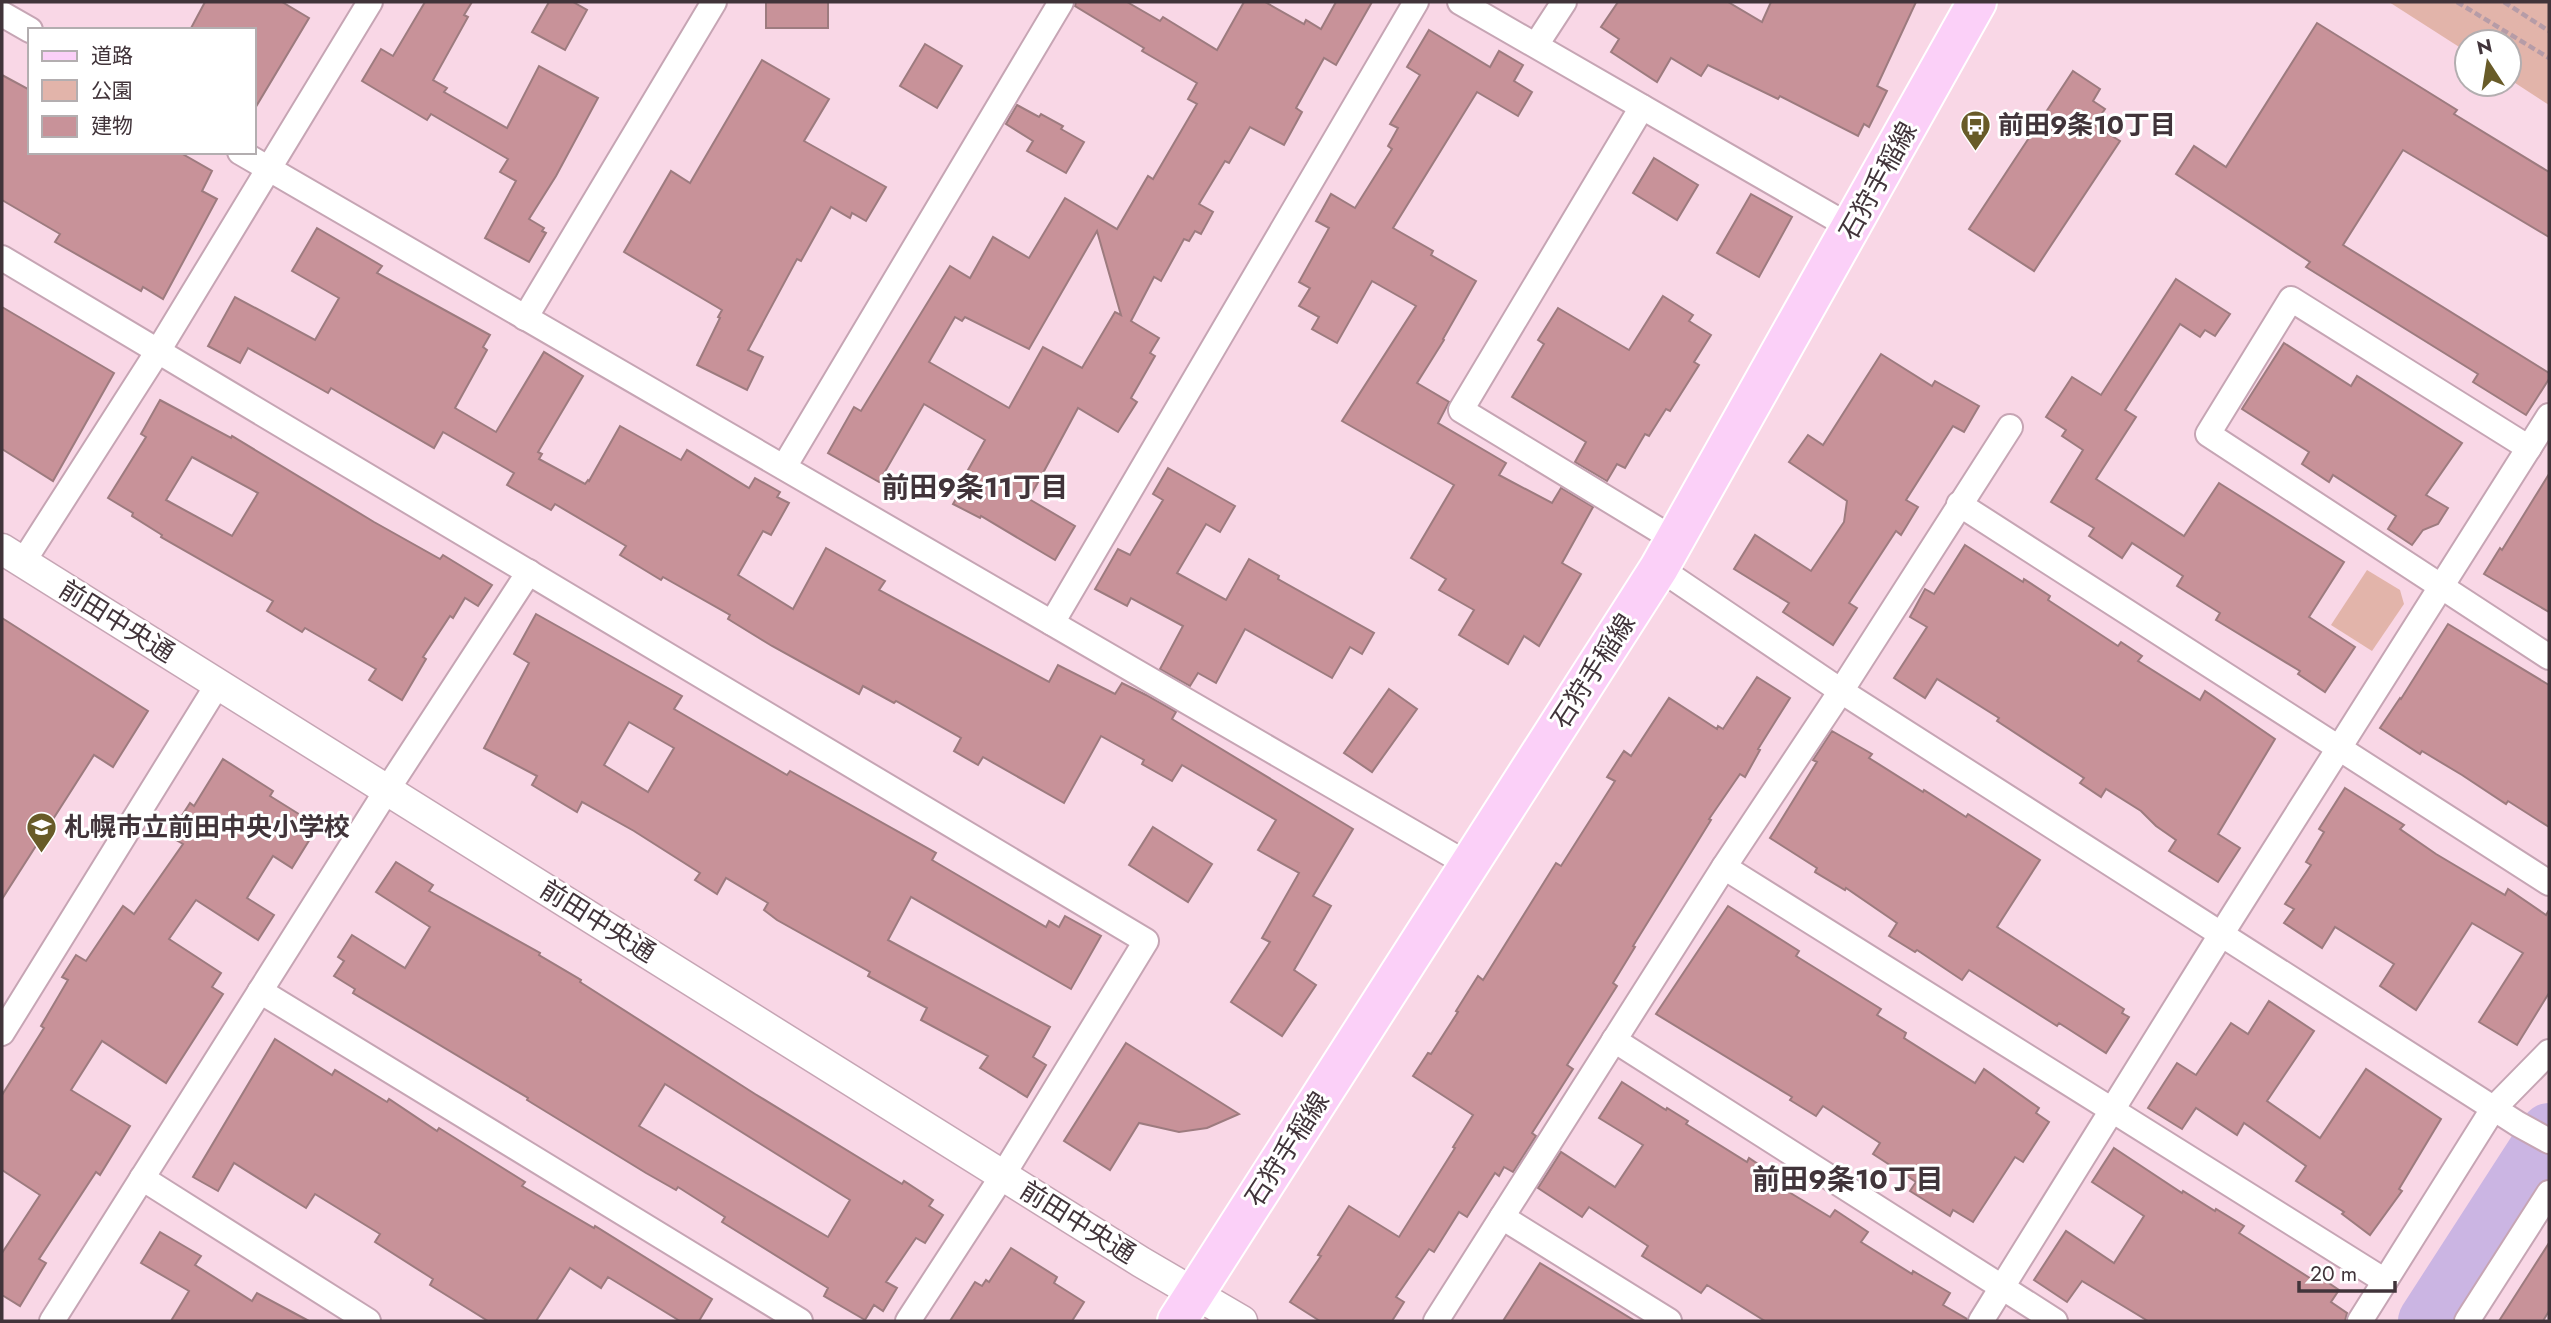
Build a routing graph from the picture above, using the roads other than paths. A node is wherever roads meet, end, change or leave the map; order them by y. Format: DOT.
graph roads {
  1 [pos="370,2"];
  2 [pos="714,2"];
  3 [pos="1061,2"];
  4 [pos="1416,2"];
  5 [pos="1460,2"];
  6 [pos="1564,2"];
  7 [pos="1977,2"];
  8 [pos="9,11"];
  9 [pos="28,28"];
  10 [pos="1536,45"];
  11 [pos="1642,107"];
  12 [pos="243,154"];
  13 [pos="268,169"];
  14 [pos="1852,228"];
  15 [pos="2,258"];
  16 [pos="525,318"];
  17 [pos="158,351"];
  18 [pos="2549,416"];
  19 [pos="2010,427"];
  20 [pos="2529,448"];
  21 [pos="784,467"];
  22 [pos="1959,504"];
  23 [pos="1667,554"];
  24 [pos="12,555"];
  25 [pos="528,572"];
  26 [pos="2441,588"];
  27 [pos="1052,623"];
  28 [pos="2549,657"];
  29 [pos="218,684"];
  30 [pos="1841,691"];
  31 [pos="2339,748"];
  32 [pos="387,790"];
  33 [pos="1469,865"];
  34 [pos="1724,867"];
  35 [pos="2549,883"];
  36 [pos="2222,933"];
  37 [pos="260,991"];
  38 [pos="2,1033"];
  39 [pos="1614,1040"];
  40 [pos="2549,1052"];
  41 [pos="2112,1109"];
  42 [pos="2493,1109"];
  43 [pos="2549,1141"];
  44 [pos="1003,1175"];
  45 [pos="142,1178"];
  46 [pos="2549,1192"];
  47 [pos="1502,1217"];
  48 [pos="2385,1281"];
  49 [pos="2001,1289"];
  50 [pos="1185,1308"];
  51 [pos="52,1321"];
  52 [pos="368,1321"];
  53 [pos="800,1321"];
  54 [pos="908,1321"];
  55 [pos="1242,1321"];
  56 [pos="1436,1321"];
  57 [pos="1669,1321"];
  58 [pos="1981,1321"];
  59 [pos="2055,1321"];
  60 [pos="2360,1321"];
  61 [pos="2467,1321"];
  1 -- 13 [label="street"];
  2 -- 16 [label="street"];
  3 -- 21 [label="street"];
  4 -- 27 [label="street"];
  5 -- 10 [label="street"];
  6 -- 10 [label="street"];
  7 -- 14 [label="main road, 石狩手稲線"];
  8 -- 9 [label="street"];
  10 -- 11 [label="street"];
  11 -- 14 [label="street"];
  11 -- 23 [label="street"];
  12 -- 13 [label="street"];
  13 -- 16 [label="street"];
  13 -- 17 [label="street"];
  14 -- 23 [label="main road, 石狩手稲線"];
  15 -- 17 [label="street"];
  16 -- 21 [label="street"];
  17 -- 24 [label="street"];
  17 -- 25 [label="street"];
  18 -- 20 [label="street"];
  19 -- 22 [label="street"];
  20 -- 26 [label="street"];
  20 -- 26 [label="street"];
  21 -- 27 [label="street"];
  22 -- 30 [label="street"];
  22 -- 31 [label="street"];
  23 -- 30 [label="street"];
  23 -- 33 [label="main road, 石狩手稲線"];
  24 -- 29 [label="street, 前田中央通"];
  25 -- 32 [label="street"];
  25 -- 44 [label="street"];
  26 -- 28 [label="street"];
  26 -- 31 [label="street"];
  27 -- 33 [label="street"];
  29 -- 32 [label="street, 前田中央通"];
  29 -- 38 [label="street"];
  30 -- 34 [label="street"];
  30 -- 36 [label="street"];
  31 -- 35 [label="street"];
  31 -- 36 [label="street"];
  32 -- 37 [label="street"];
  32 -- 44 [label="street, 前田中央通"];
  33 -- 50 [label="main road, 石狩手稲線"];
  34 -- 39 [label="street"];
  34 -- 41 [label="street"];
  36 -- 41 [label="street"];
  36 -- 42 [label="street"];
  37 -- 45 [label="street"];
  37 -- 53 [label="street"];
  39 -- 47 [label="street"];
  39 -- 49 [label="street"];
  40 -- 42 [label="street"];
  41 -- 48 [label="street"];
  41 -- 49 [label="street"];
  42 -- 43 [label="street"];
  42 -- 48 [label="street"];
  44 -- 50 [label="street, 前田中央通"];
  44 -- 54 [label="street"];
  45 -- 51 [label="street"];
  45 -- 52 [label="street"];
  46 -- 61 [label="street"];
  47 -- 56 [label="street"];
  47 -- 57 [label="street"];
  48 -- 60 [label="street"];
  49 -- 58 [label="street"];
  49 -- 59 [label="street"];
  50 -- 55 [label="street, 前田中央通"];
}
